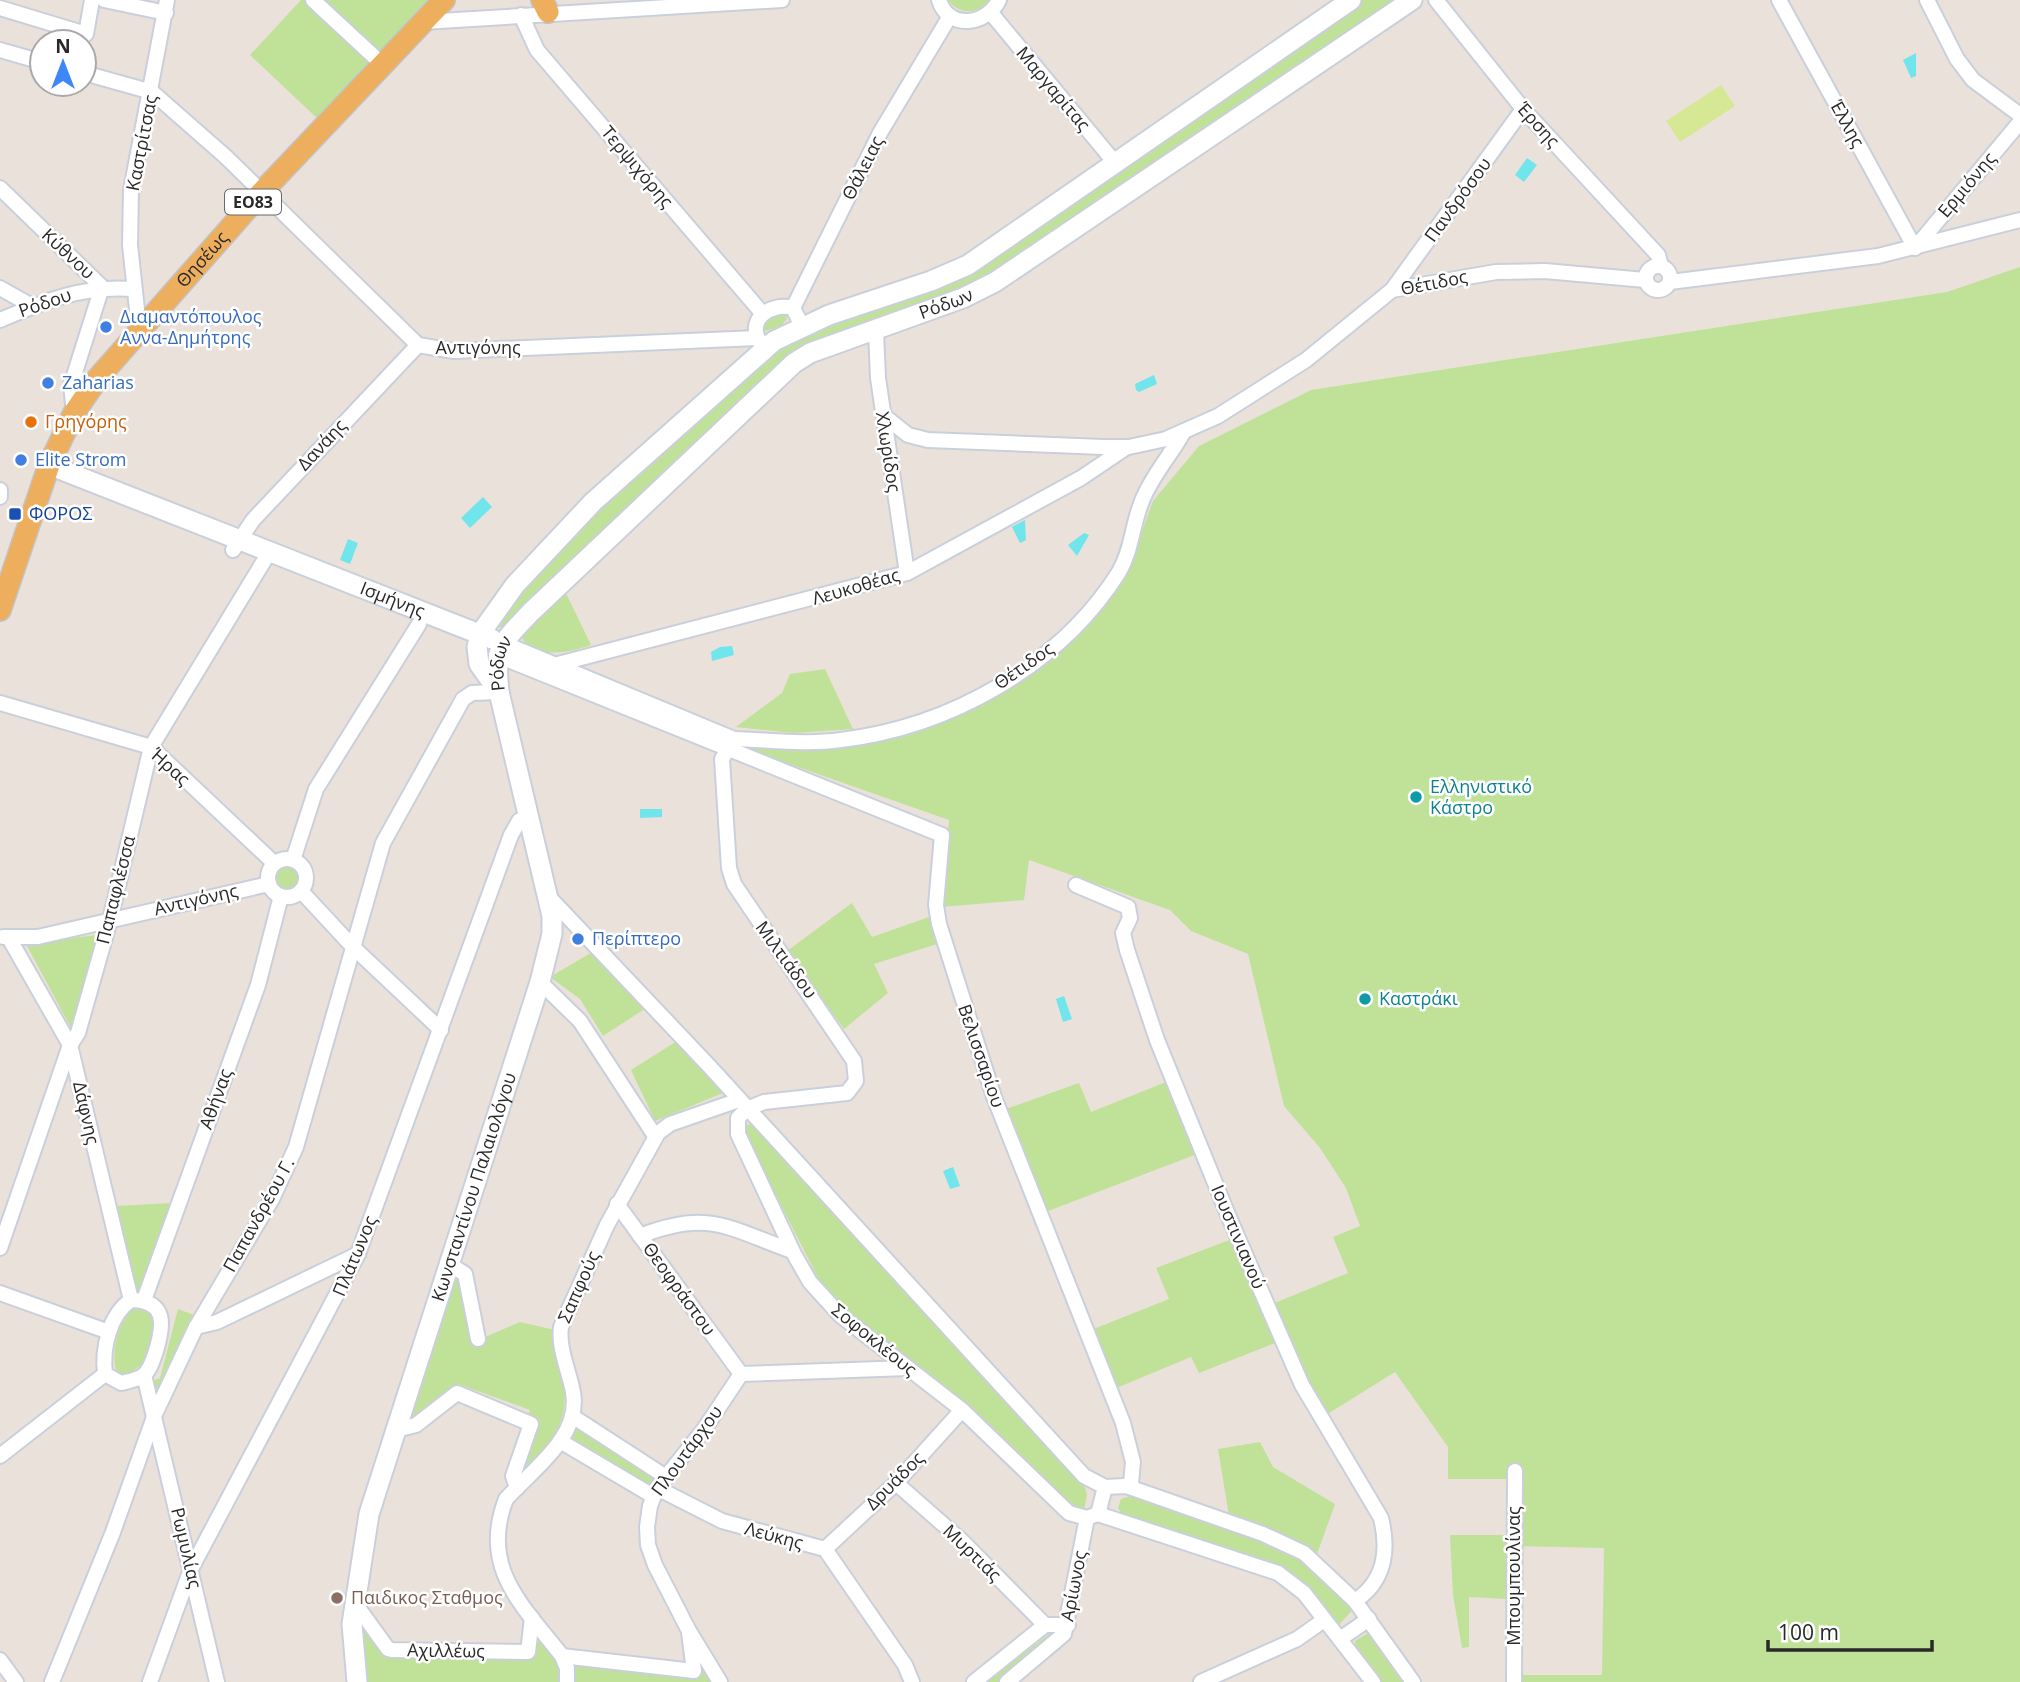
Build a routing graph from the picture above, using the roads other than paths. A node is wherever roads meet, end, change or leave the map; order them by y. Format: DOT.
graph roads {
  1 [pos="92,0"];
  2 [pos="104,0"];
  3 [pos="313,0"];
  4 [pos="444,0"];
  5 [pos="782,0"];
  6 [pos="939,0"];
  7 [pos="999,0"];
  8 [pos="1351,0"];
  9 [pos="1412,0"];
  10 [pos="1436,0"];
  11 [pos="1779,0"];
  12 [pos="1927,0"];
  13 [pos="545,6"];
  14 [pos="166,7"];
  15 [pos="0,8"];
  16 [pos="991,13"];
  17 [pos="521,15"];
  18 [pos="950,16"];
  19 [pos="423,22"];
  20 [pos="0,50"];
  21 [pos="28,58"];
  22 [pos="383,65"];
  23 [pos="98,77"];
  24 [pos="152,92"];
  25 [pos="1523,109"];
  26 [pos="2020,115"];
  27 [pos="2020,122"];
  28 [pos="1116,164"];
  29 [pos="0,188"];
  30 [pos="262,192"];
  31 [pos="2020,220"];
  32 [pos="1915,248"];
  33 [pos="1652,271"];
  34 [pos="1670,282"];
  35 [pos="102,287"];
  36 [pos="0,288"];
  37 [pos="133,289"];
  38 [pos="1392,290"];
  39 [pos="32,306"];
  40 [pos="793,308"];
  41 [pos="762,313"];
  42 [pos="0,320"];
  43 [pos="802,326"];
  44 [pos="139,328"];
  45 [pos="876,331"];
  46 [pos="761,343"];
  47 [pos="418,345"];
  48 [pos="74,413"];
  49 [pos="883,415"];
  50 [pos="1183,433"];
  51 [pos="1129,447"];
  52 [pos="47,470"];
  53 [pos="0,490"];
  54 [pos="0,497"];
  55 [pos="236,545"];
  56 [pos="267,557"];
  57 [pos="907,573"];
  58 [pos="4,581"];
  59 [pos="0,610"];
  60 [pos="419,624"];
  61 [pos="478,641"];
  62 [pos="500,649"];
  63 [pos="558,664"];
  64 [pos="499,692"];
  65 [pos="0,703"];
  66 [pos="730,743"];
  67 [pos="151,747"];
  68 [pos="527,816"];
  69 [pos="293,860"];
  70 [pos="274,863"];
  71 [pos="269,884"];
  72 [pos="1076,885"];
  73 [pos="301,891"];
  74 [pos="547,895"];
  75 [pos="281,896"];
  76 [pos="110,920"];
  77 [pos="5,937"];
  78 [pos="353,947"];
  79 [pos="540,982"];
  80 [pos="441,1030"];
  81 [pos="70,1045"];
  82 [pos="743,1105"];
  83 [pos="655,1136"];
  84 [pos="617,1204"];
  85 [pos="640,1236"];
  86 [pos="0,1248"];
  87 [pos="792,1251"];
  88 [pos="358,1254"];
  89 [pos="449,1264"];
  90 [pos="0,1293"];
  91 [pos="138,1300"];
  92 [pos="195,1327"];
  93 [pos="109,1332"];
  94 [pos="478,1339"];
  95 [pos="908,1368"];
  96 [pos="105,1374"];
  97 [pos="741,1374"];
  98 [pos="144,1375"];
  99 [pos="962,1410"];
  100 [pos="155,1414"];
  101 [pos="572,1416"];
  102 [pos="396,1430"];
  103 [pos="560,1441"];
  104 [pos="0,1456"];
  105 [pos="1515,1471"];
  106 [pos="896,1483"];
  107 [pos="1126,1486"];
  108 [pos="659,1487"];
  109 [pos="1105,1487"];
  110 [pos="516,1488"];
  111 [pos="1093,1516"];
  112 [pos="825,1549"];
  113 [pos="191,1569"];
  114 [pos="1355,1601"];
  115 [pos="354,1602"];
  116 [pos="533,1618"];
  117 [pos="1369,1619"];
  118 [pos="1324,1620"];
  119 [pos="1045,1625"];
  120 [pos="1068,1625"];
  121 [pos="689,1631"];
  122 [pos="1340,1639"];
  123 [pos="562,1656"];
  124 [pos="0,1660"];
  125 [pos="16,1682"];
  126 [pos="52,1682"];
  127 [pos="150,1682"];
  128 [pos="217,1682"];
  129 [pos="357,1682"];
  130 [pos="566,1682"];
  131 [pos="720,1682"];
  132 [pos="912,1682"];
  133 [pos="974,1682"];
  134 [pos="1007,1682"];
  135 [pos="1201,1682"];
  136 [pos="1373,1682"];
  137 [pos="1413,1682"];
  138 [pos="1514,1682"];
  1 -- 15 [label="street"];
  2 -- 14 [label="street"];
  3 -- 22 [label="street"];
  4 -- 19 [label="main road, Θησέως / ΕΟ83"];
  5 -- 13 [label="street"];
  6 -- 18 [label="street"];
  7 -- 16 [label="street"];
  8 -- 28 [label="street, Ρόδων"];
  9 -- 45 [label="street, Ρόδων"];
  10 -- 25 [label="street, Έρσης"];
  11 -- 32 [label="street, Έλλης"];
  12 -- 26 [label="street"];
  13 -- 17 [label="street"];
  14 -- 24 [label="street, Καστρίτσας"];
  16 -- 18 [label="street"];
  16 -- 28 [label="street, Μαργαρίτας"];
  17 -- 19 [label="street"];
  17 -- 41 [label="street, Τερψιχόρης"];
  18 -- 40 [label="street, Θάλειας"];
  19 -- 22 [label="main road, Θησέως / ΕΟ83"];
  20 -- 21 [label="street"];
  22 -- 30 [label="main road, Θησέως / ΕΟ83"];
  23 -- 24 [label="street"];
  24 -- 30 [label="street, Αντιγόνης"];
  24 -- 37 [label="street, Καστρίτσας"];
  25 -- 33 [label="street, Έρσης"];
  25 -- 38 [label="street, Πανδρόσου"];
  27 -- 32 [label="street, Ερμιόνης"];
  28 -- 43 [label="street, Ρόδων"];
  29 -- 35 [label="street, Κύθνου"];
  30 -- 44 [label="main road, Θησέως / ΕΟ83"];
  30 -- 47 [label="street, Αντιγόνης"];
  31 -- 32 [label="street"];
  32 -- 34 [label="street"];
  33 -- 34 [label="street, Έρσης"];
  33 -- 34 [label="street, Θέτιδος"];
  33 -- 38 [label="street, Θέτιδος"];
  35 -- 37 [label="street, Ρόδου"];
  35 -- 39 [label="street, Ρόδου"];
  35 -- 48 [label="street, Κύθνου"];
  36 -- 39 [label="street"];
  37 -- 44 [label="street, Καστρίτσας"];
  38 -- 50 [label="street, Θέτιδος"];
  39 -- 42 [label="street, Ρόδου"];
  40 -- 41 [label="street"];
  40 -- 43 [label="street"];
  41 -- 46 [label="street"];
  43 -- 46 [label="street, Ρόδων"];
  44 -- 48 [label="main road, Θησέως / ΕΟ83"];
  45 -- 49 [label="street, Χλωρίδος"];
  45 -- 62 [label="street, Ρόδων"];
  46 -- 47 [label="street, Αντιγόνης"];
  46 -- 61 [label="street, Ρόδων"];
  47 -- 55 [label="street, Δανάης"];
  48 -- 52 [label="main road, Θησέως / ΕΟ83"];
  49 -- 51 [label="street, Θέτιδος"];
  49 -- 57 [label="street, Χλωρίδος"];
  50 -- 51 [label="street, Θέτιδος"];
  50 -- 66 [label="street, Θέτιδος"];
  51 -- 57 [label="street, Λευκοθέας"];
  52 -- 55 [label="street, Ισμήνης"];
  52 -- 58 [label="main road, ΕΟ83"];
  53 -- 54 [label="street"];
  55 -- 56 [label="street, Ισμήνης"];
  56 -- 60 [label="street, Ισμήνης"];
  56 -- 61 [label="street, Ισμήνης"];
  56 -- 67 [label="street, Παπαφλέσσα"];
  57 -- 63 [label="street, Λευκοθέας"];
  58 -- 59 [label="main road, ΕΟ83"];
  60 -- 61 [label="street, Ισμήνης"];
  60 -- 69 [label="street"];
  61 -- 62 [label="street, Ισμήνης"];
  61 -- 64 [label="street, Ρόδων"];
  62 -- 63 [label="street, Ισμήνης"];
  62 -- 64 [label="street, Ρόδων"];
  62 -- 66 [label="street, Ισμήνης"];
  63 -- 66 [label="street, Ισμήνης"];
  64 -- 68 [label="street, Κωνσταντίνου Παλαιολόγου"];
  64 -- 78 [label="street, Παπανδρέου Γ."];
  65 -- 67 [label="street, Ήρας"];
  66 -- 82 [label="street, Μιλτιάδου"];
  66 -- 107 [label="street, Βελισσαρίου"];
  67 -- 70 [label="street, Ήρας"];
  67 -- 76 [label="street, Παπαφλέσσα"];
  68 -- 74 [label="street, Κωνσταντίνου Παλαιολόγου"];
  68 -- 80 [label="street, Πλάτωνος"];
  69 -- 70 [label="street"];
  69 -- 73 [label="street"];
  70 -- 71 [label="street"];
  71 -- 75 [label="street"];
  71 -- 76 [label="street, Αντιγόνης"];
  72 -- 114 [label="street, Ιουστινιανού"];
  73 -- 75 [label="street"];
  73 -- 78 [label="street"];
  74 -- 79 [label="street, Κωνσταντίνου Παλαιολόγου"];
  74 -- 82 [label="street"];
  75 -- 91 [label="street, Αθήνας"];
  76 -- 77 [label="street, Αντιγόνης"];
  76 -- 81 [label="street, Παπαφλέσσα"];
  77 -- 81 [label="street, Δάφνης"];
  78 -- 80 [label="street"];
  78 -- 92 [label="street, Παπανδρέου Γ."];
  79 -- 83 [label="street"];
  79 -- 89 [label="street, Κωνσταντίνου Παλαιολόγου"];
  80 -- 88 [label="street, Πλάτωνος"];
  81 -- 86 [label="street, Παπαφλέσσα"];
  81 -- 91 [label="street, Δάφνης"];
  82 -- 83 [label="street, Μιλτιάδου"];
  82 -- 87 [label="street, Σοφοκλέους"];
  82 -- 109 [label="street"];
  83 -- 84 [label="street, Σαπφούς"];
  84 -- 85 [label="street, Θεοφράστου"];
  84 -- 101 [label="street, Σαπφούς"];
  85 -- 87 [label="street"];
  85 -- 97 [label="street, Θεοφράστου"];
  87 -- 95 [label="street, Σοφοκλέους"];
  88 -- 92 [label="street"];
  88 -- 113 [label="street, Πλάτωνος"];
  89 -- 94 [label="street"];
  89 -- 102 [label="street, Κωνσταντίνου Παλαιολόγου"];
  90 -- 93 [label="street"];
  91 -- 93 [label="street, Αθήνας"];
  91 -- 98 [label="street, Δάφνης"];
  92 -- 100 [label="street, Παπανδρέου Γ."];
  93 -- 96 [label="street"];
  95 -- 97 [label="street"];
  95 -- 99 [label="street, Σοφοκλέους"];
  96 -- 98 [label="street"];
  96 -- 104 [label="street"];
  97 -- 108 [label="street, Πλουτάρχου"];
  98 -- 100 [label="street, Ρωμυλίας"];
  99 -- 106 [label="street, Δρυάδος"];
  99 -- 111 [label="street, Σοφοκλέους"];
  100 -- 113 [label="street, Ρωμυλίας"];
  100 -- 126 [label="street, Παπανδρέου Γ."];
  101 -- 103 [label="street, Σαπφούς"];
  101 -- 108 [label="street, Λεύκης"];
  102 -- 110 [label="street"];
  102 -- 115 [label="street, Κωνσταντίνου Παλαιολόγου"];
  103 -- 108 [label="street"];
  103 -- 110 [label="street, Σαπφούς"];
  105 -- 138 [label="street, Μπουμπουλίνας"];
  106 -- 112 [label="street, Δρυάδος"];
  106 -- 119 [label="street, Μυρτιάς"];
  107 -- 109 [label="street"];
  107 -- 114 [label="street"];
  108 -- 112 [label="street, Λεύκης"];
  108 -- 121 [label="street, Πλουτάρχου"];
  109 -- 111 [label="street"];
  110 -- 116 [label="street, Σαπφούς"];
  111 -- 118 [label="street, Σοφοκλέους"];
  111 -- 120 [label="street, Αρίωνος"];
  112 -- 132 [label="street, Λεύκης"];
  113 -- 127 [label="street, Πλάτωνος"];
  113 -- 128 [label="street, Ρωμυλίας"];
  114 -- 117 [label="street"];
  115 -- 116 [label="street, Αχιλλέως"];
  115 -- 129 [label="street, Κωνσταντίνου Παλαιολόγου"];
  116 -- 123 [label="street, Σαπφούς"];
  117 -- 122 [label="street"];
  117 -- 137 [label="street"];
  118 -- 122 [label="street, Σοφοκλέους"];
  118 -- 135 [label="street"];
  119 -- 120 [label="street"];
  119 -- 133 [label="street"];
  120 -- 134 [label="street, Αρίωνος"];
  121 -- 123 [label="street"];
  121 -- 131 [label="street, Πλουτάρχου"];
  122 -- 136 [label="street, Σοφοκλέους"];
  123 -- 130 [label="street, Σαπφούς"];
  124 -- 125 [label="street"];
}
